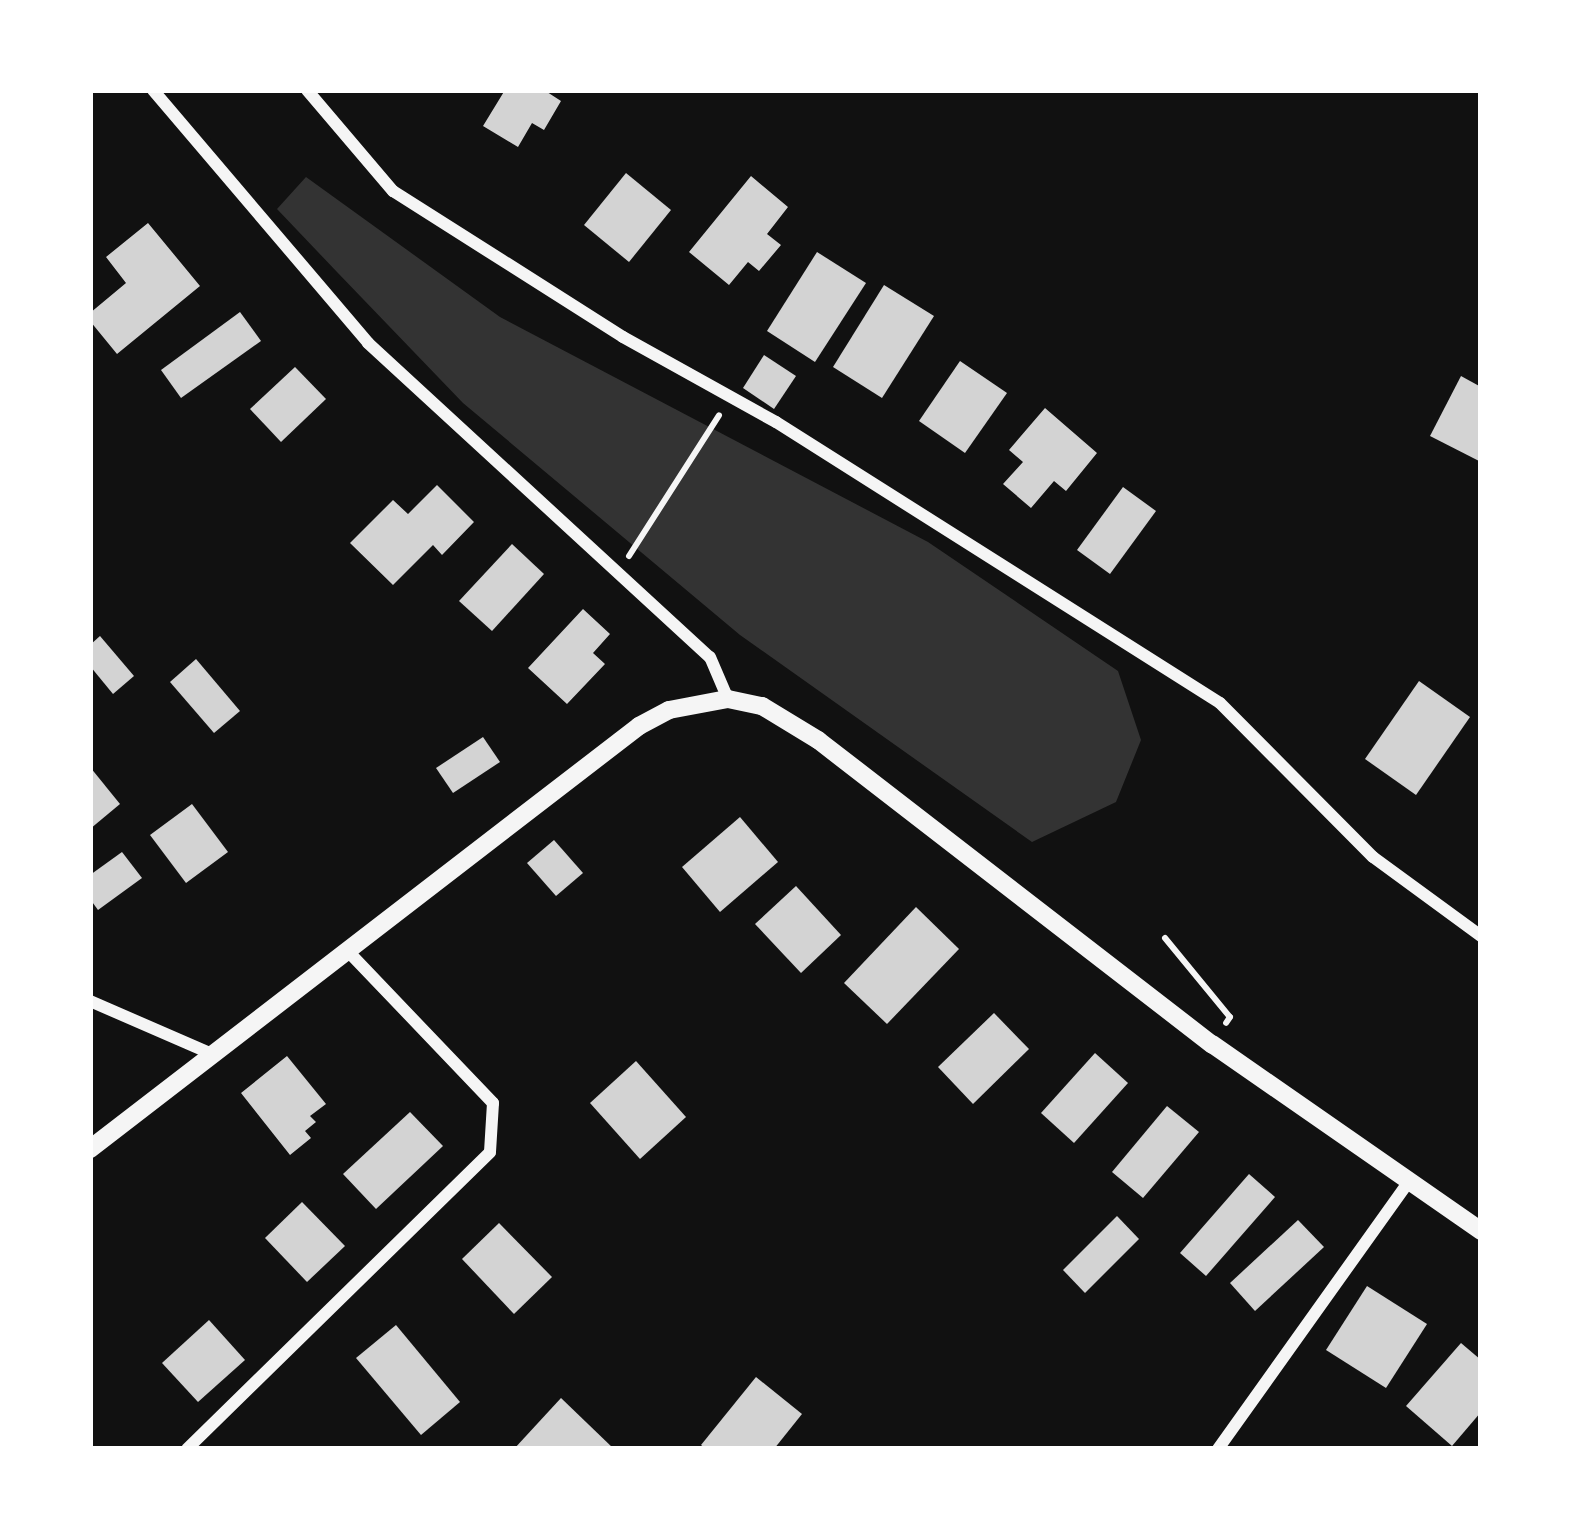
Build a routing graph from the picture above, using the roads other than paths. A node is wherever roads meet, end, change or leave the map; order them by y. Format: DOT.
graph roads {
  1 [pos="153,90"];
  2 [pos="308,90"];
  3 [pos="728,699"];
  4 [pos="1481,936"];
  5 [pos="346,950"];
  6 [pos="90,1001"];
  7 [pos="212,1054"];
  8 [pos="90,1149"];
  9 [pos="1409,1180"];
  10 [pos="1481,1231"];
  11 [pos="187,1449"];
  12 [pos="1218,1449"];
  1 -- 3 [label="street"];
  2 -- 4 [label="street"];
  3 -- 5 [label="street"];
  3 -- 9 [label="street"];
  5 -- 7 [label="street"];
  5 -- 11 [label="street"];
  6 -- 7 [label="street"];
  7 -- 8 [label="street"];
  9 -- 10 [label="street"];
  9 -- 12 [label="street"];
}
